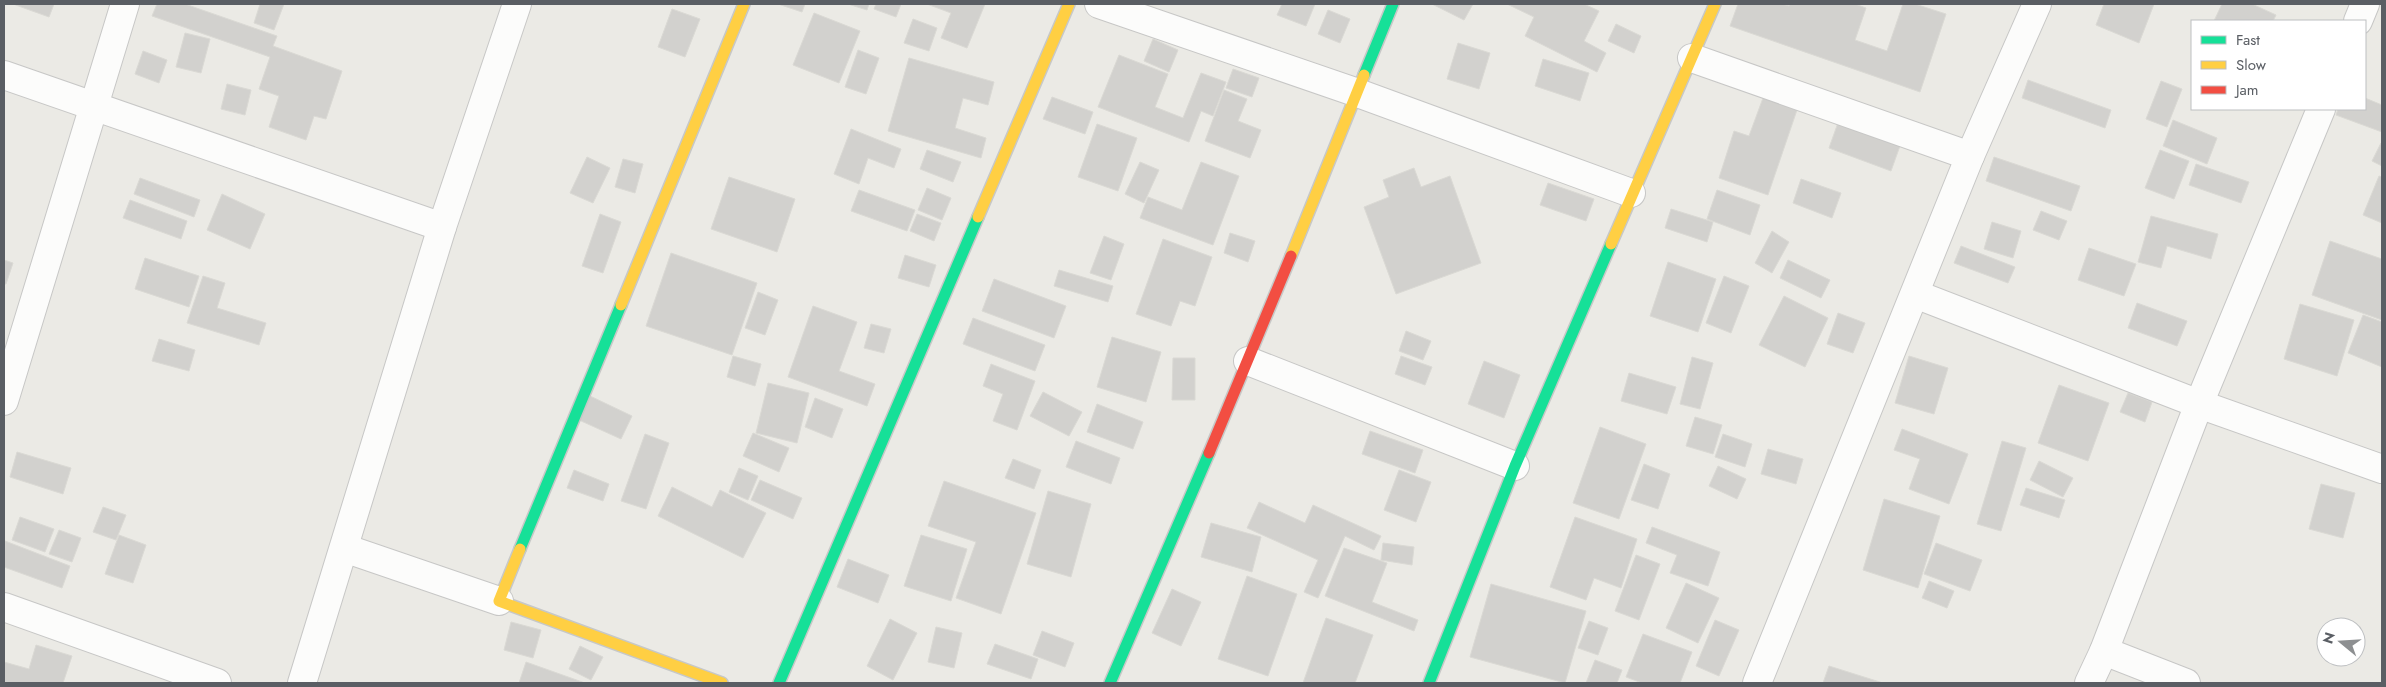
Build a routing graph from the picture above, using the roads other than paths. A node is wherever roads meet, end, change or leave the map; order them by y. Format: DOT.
graph roads {
  1 [pos="125,4"];
  2 [pos="518,4"];
  3 [pos="744,4"];
  4 [pos="1069,4"];
  5 [pos="1099,4"];
  6 [pos="1393,4"];
  7 [pos="1715,4"];
  8 [pos="2037,4"];
  9 [pos="2365,4"];
  10 [pos="2358,20"];
  11 [pos="1692,58"];
  12 [pos="4,75"];
  13 [pos="1355,92"];
  14 [pos="94,108"];
  15 [pos="2321,110"];
  16 [pos="1970,156"];
  17 [pos="1631,193"];
  18 [pos="442,227"];
  19 [pos="1915,294"];
  20 [pos="1248,361"];
  21 [pos="4,401"];
  22 [pos="2199,404"];
  23 [pos="1515,466"];
  24 [pos="2382,469"];
  25 [pos="344,548"];
  26 [pos="499,601"];
  27 [pos="4,607"];
  28 [pos="2104,651"];
  29 [pos="217,683"];
  30 [pos="302,683"];
  31 [pos="722,683"];
  32 [pos="779,683"];
  33 [pos="1110,683"];
  34 [pos="1428,683"];
  35 [pos="1756,683"];
  36 [pos="2089,683"];
  37 [pos="2186,683"];
  1 -- 14 [label="street"];
  2 -- 18 [label="street"];
  3 -- 26 [label="street"];
  4 -- 32 [label="street"];
  5 -- 13 [label="street"];
  6 -- 13 [label="street"];
  7 -- 11 [label="street"];
  8 -- 16 [label="street"];
  9 -- 10 [label="street"];
  11 -- 16 [label="street"];
  11 -- 17 [label="street"];
  12 -- 14 [label="street"];
  13 -- 17 [label="street"];
  13 -- 20 [label="street"];
  14 -- 18 [label="street"];
  14 -- 21 [label="street"];
  15 -- 22 [label="street"];
  16 -- 19 [label="street"];
  17 -- 23 [label="street"];
  18 -- 25 [label="street"];
  19 -- 22 [label="street"];
  19 -- 35 [label="street"];
  20 -- 23 [label="street"];
  20 -- 33 [label="street"];
  22 -- 24 [label="street"];
  22 -- 28 [label="street"];
  23 -- 34 [label="street"];
  25 -- 26 [label="street"];
  25 -- 30 [label="street"];
  26 -- 31 [label="street"];
  27 -- 29 [label="street"];
  28 -- 36 [label="street"];
  28 -- 37 [label="street"];
}
